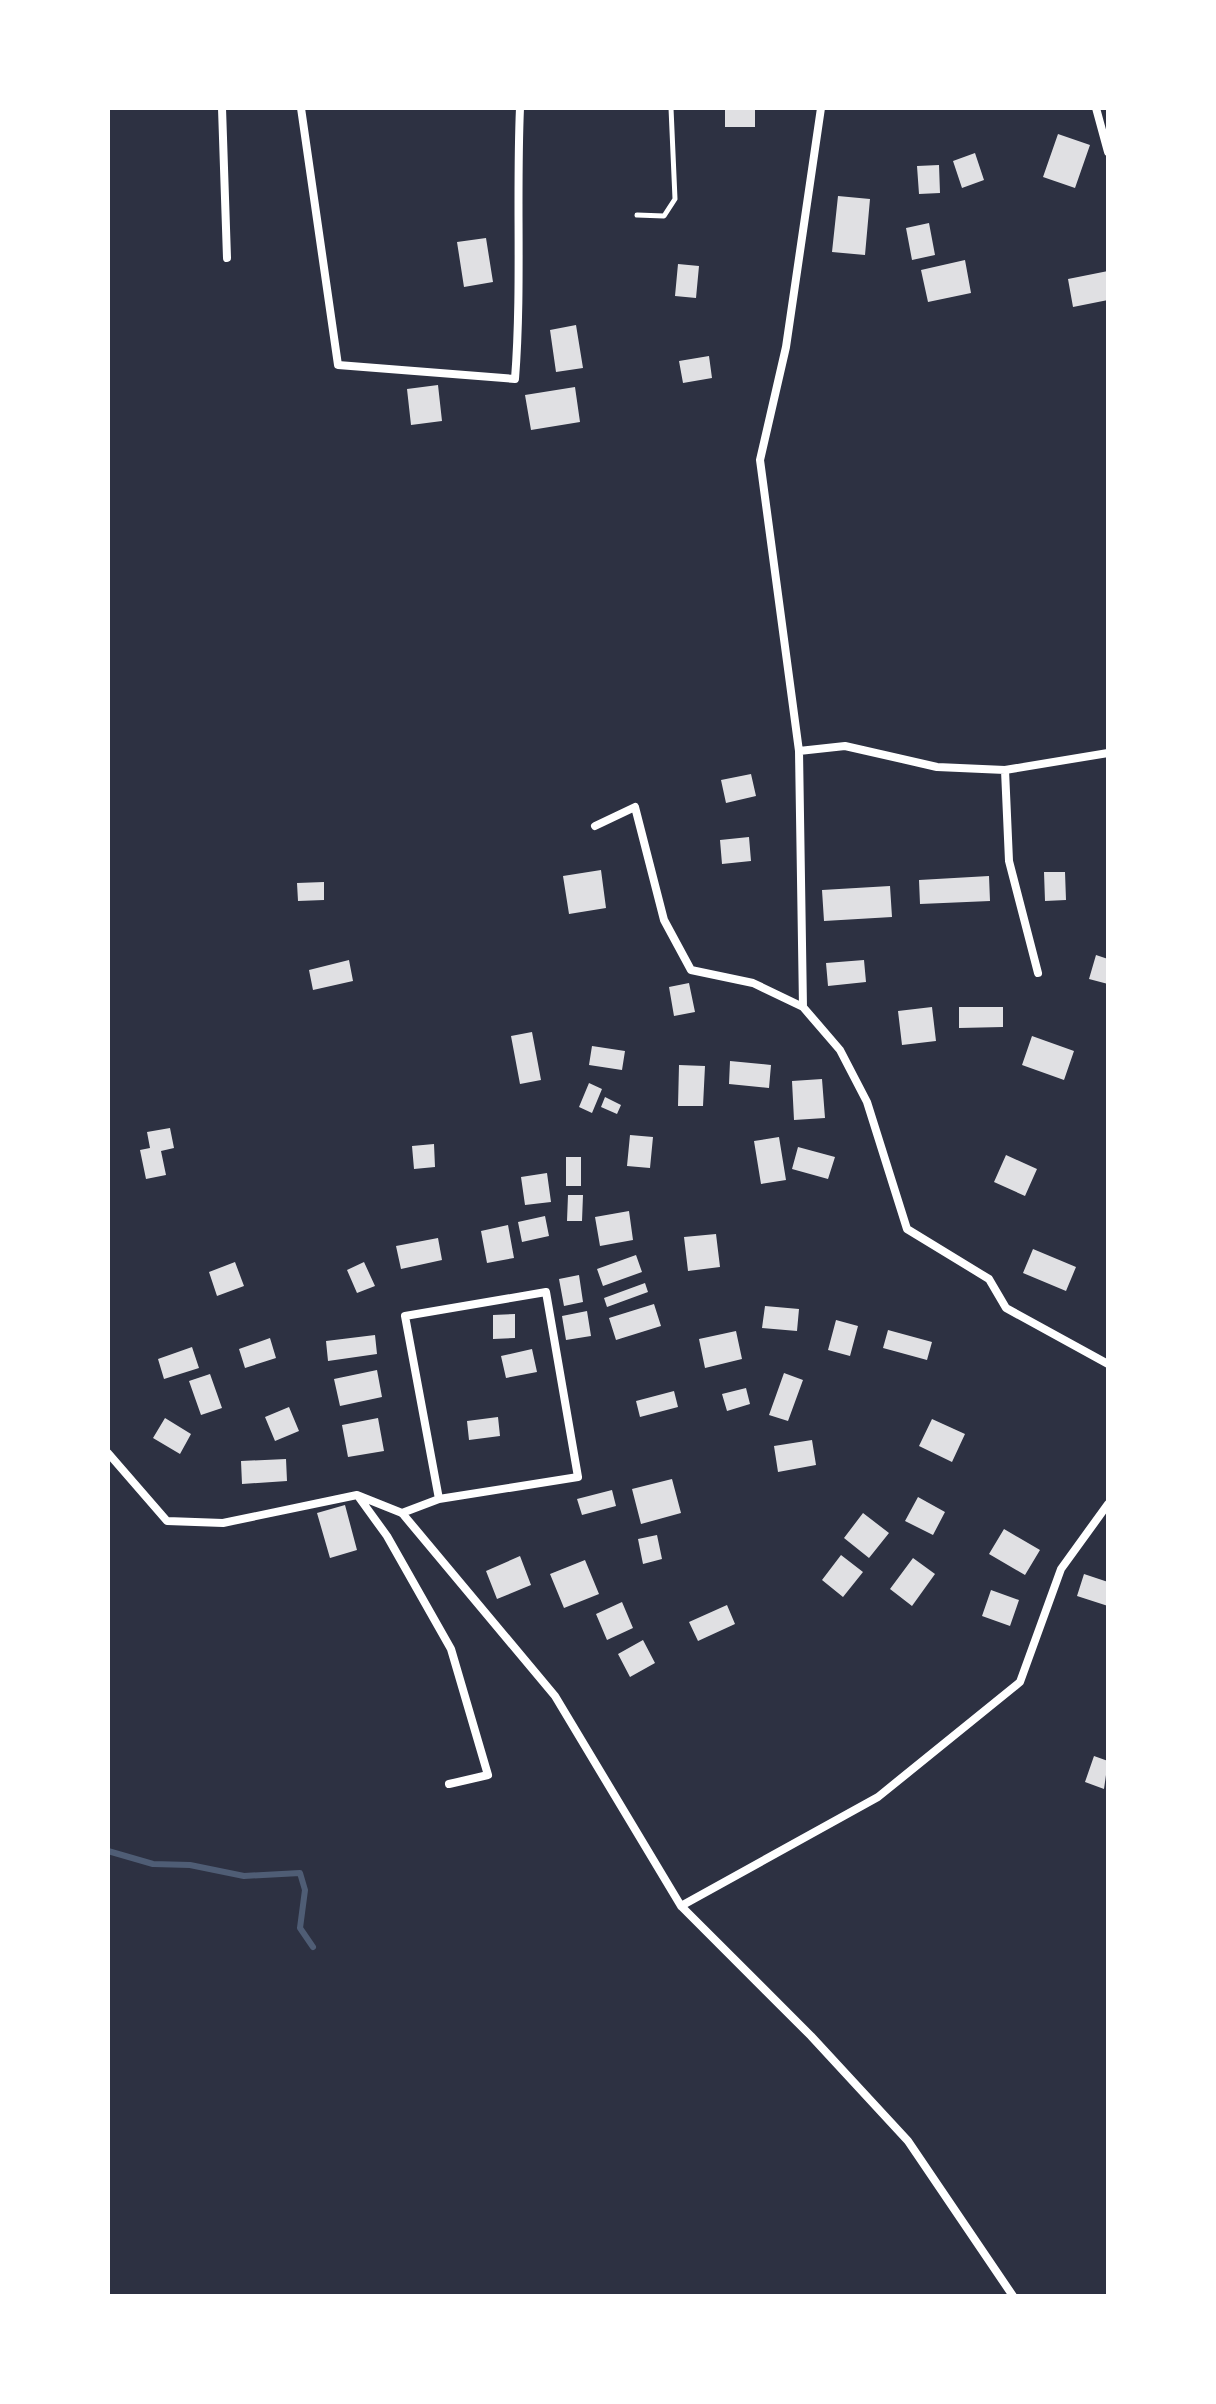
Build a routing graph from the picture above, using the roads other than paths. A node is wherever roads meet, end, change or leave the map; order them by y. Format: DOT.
graph roads {
  1 [pos="222,108"];
  2 [pos="301,108"];
  3 [pos="520,108"];
  4 [pos="671,108"];
  5 [pos="821,108"];
  6 [pos="1096,108"];
  7 [pos="1108,152"];
  8 [pos="637,215"];
  9 [pos="227,258"];
  10 [pos="799,751"];
  11 [pos="1108,753"];
  12 [pos="1005,770"];
  13 [pos="595,826"];
  14 [pos="1038,973"];
  15 [pos="803,1007"];
  16 [pos="1108,1364"];
  17 [pos="108,1453"];
  18 [pos="357,1495"];
  19 [pos="439,1499"];
  20 [pos="1108,1504"];
  21 [pos="402,1513"];
  22 [pos="449,1784"];
  23 [pos="681,1906"];
  24 [pos="1013,2296"];
  1 -- 9 [label="street"];
  2 -- 3 [label="street"];
  4 -- 8 [label="lane"];
  5 -- 10 [label="street"];
  6 -- 7 [label="street"];
  10 -- 12 [label="street"];
  10 -- 15 [label="street"];
  11 -- 12 [label="street"];
  12 -- 14 [label="street"];
  13 -- 15 [label="street"];
  15 -- 16 [label="street"];
  17 -- 18 [label="street"];
  18 -- 21 [label="street"];
  18 -- 22 [label="street"];
  19 -- 19 [label="street"];
  19 -- 21 [label="street"];
  20 -- 23 [label="street"];
  21 -- 23 [label="street"];
  23 -- 24 [label="street"];
}
